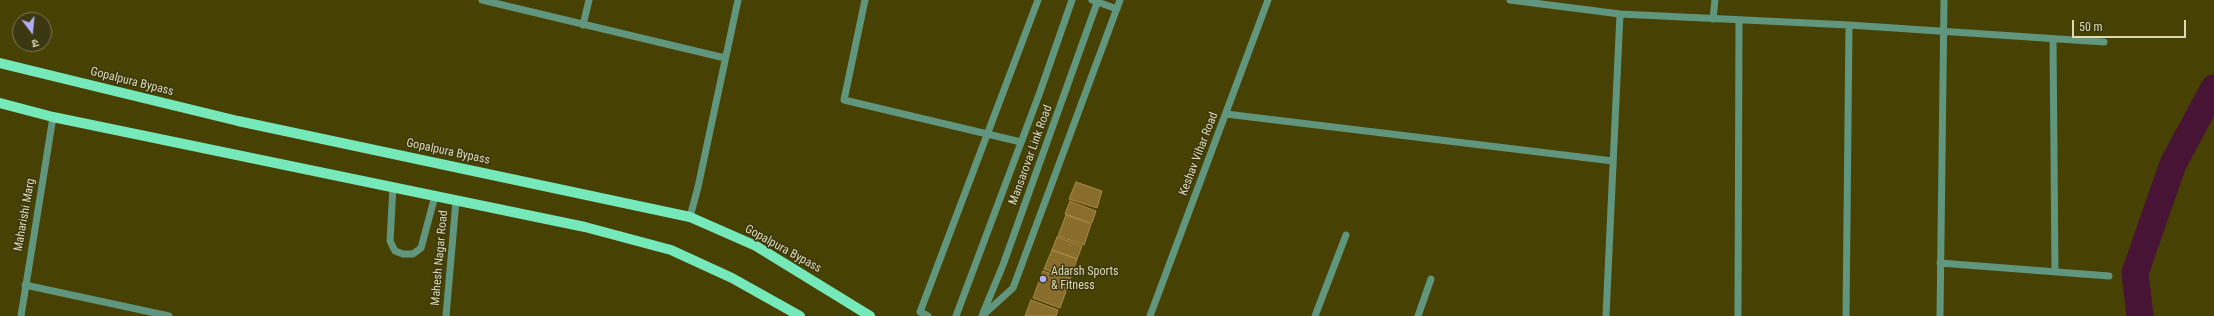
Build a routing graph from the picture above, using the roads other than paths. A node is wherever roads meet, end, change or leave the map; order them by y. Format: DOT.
graph roads {
  1 [pos="482,0"];
  2 [pos="589,0"];
  3 [pos="738,0"];
  4 [pos="865,0"];
  5 [pos="1038,0"];
  6 [pos="1072,0"];
  7 [pos="1096,0"];
  8 [pos="1120,0"];
  9 [pos="1268,0"];
  10 [pos="1510,0"];
  11 [pos="1715,0"];
  12 [pos="1944,0"];
  13 [pos="1556,3"];
  14 [pos="1117,9"];
  15 [pos="1620,14"];
  16 [pos="1713,19"];
  17 [pos="1740,20"];
  18 [pos="1849,25"];
  19 [pos="583,26"];
  20 [pos="1942,33"];
  21 [pos="2053,39"];
  22 [pos="2104,42"];
  23 [pos="724,58"];
  24 [pos="0,63"];
  25 [pos="0,103"];
  26 [pos="1226,114"];
  27 [pos="53,117"];
  28 [pos="986,133"];
  29 [pos="1021,142"];
  30 [pos="1613,160"];
  31 [pos="393,187"];
  32 [pos="435,196"];
  33 [pos="456,201"];
  34 [pos="690,217"];
  35 [pos="1346,235"];
  36 [pos="1940,263"];
  37 [pos="2055,272"];
  38 [pos="2109,276"];
  39 [pos="1431,279"];
  40 [pos="25,285"];
  41 [pos="20,316"];
  42 [pos="169,316"];
  43 [pos="446,316"];
  44 [pos="800,316"];
  45 [pos="870,316"];
  46 [pos="928,316"];
  47 [pos="956,316"];
  48 [pos="982,316"];
  49 [pos="1150,316"];
  50 [pos="1315,316"];
  51 [pos="1418,316"];
  52 [pos="1606,316"];
  53 [pos="1738,316"];
  54 [pos="1846,316"];
  55 [pos="1940,316"];
  1 -- 19 [label="street"];
  2 -- 19 [label="street"];
  3 -- 23 [label="street"];
  4 -- 28 [label="street"];
  5 -- 28 [label="street"];
  6 -- 29 [label="street, Mansarovar Link Road"];
  7 -- 14 [label="street"];
  7 -- 48 [label="street, Mansarovar Link Road"];
  8 -- 14 [label="street"];
  9 -- 26 [label="street, Keshav Vihar Road"];
  10 -- 13 [label="street"];
  11 -- 16 [label="street"];
  12 -- 20 [label="street"];
  13 -- 15 [label="street"];
  14 -- 48 [label="street"];
  15 -- 16 [label="street"];
  15 -- 30 [label="street"];
  16 -- 17 [label="street"];
  17 -- 18 [label="street"];
  17 -- 53 [label="street"];
  18 -- 20 [label="street"];
  18 -- 54 [label="street"];
  19 -- 23 [label="street"];
  20 -- 21 [label="street"];
  20 -- 36 [label="street"];
  21 -- 22 [label="street"];
  21 -- 37 [label="street"];
  23 -- 34 [label="street"];
  24 -- 34 [label="main road, Gopalpura Bypass"];
  25 -- 27 [label="main road"];
  26 -- 30 [label="street"];
  26 -- 49 [label="street, Keshav Vihar Road"];
  27 -- 31 [label="main road"];
  27 -- 40 [label="street, Maharishi Marg"];
  28 -- 29 [label="street"];
  28 -- 46 [label="street"];
  29 -- 47 [label="street, Mansarovar Link Road"];
  30 -- 52 [label="street"];
  31 -- 32 [label="main road"];
  31 -- 32 [label="street"];
  32 -- 33 [label="main road"];
  33 -- 43 [label="street, Mahesh Nagar Road"];
  33 -- 44 [label="main road"];
  34 -- 45 [label="main road, Gopalpura Bypass"];
  35 -- 50 [label="street"];
  36 -- 37 [label="street"];
  36 -- 55 [label="street"];
  37 -- 38 [label="street"];
  39 -- 51 [label="street"];
  40 -- 41 [label="street, Maharishi Marg"];
  40 -- 42 [label="street"];
}
